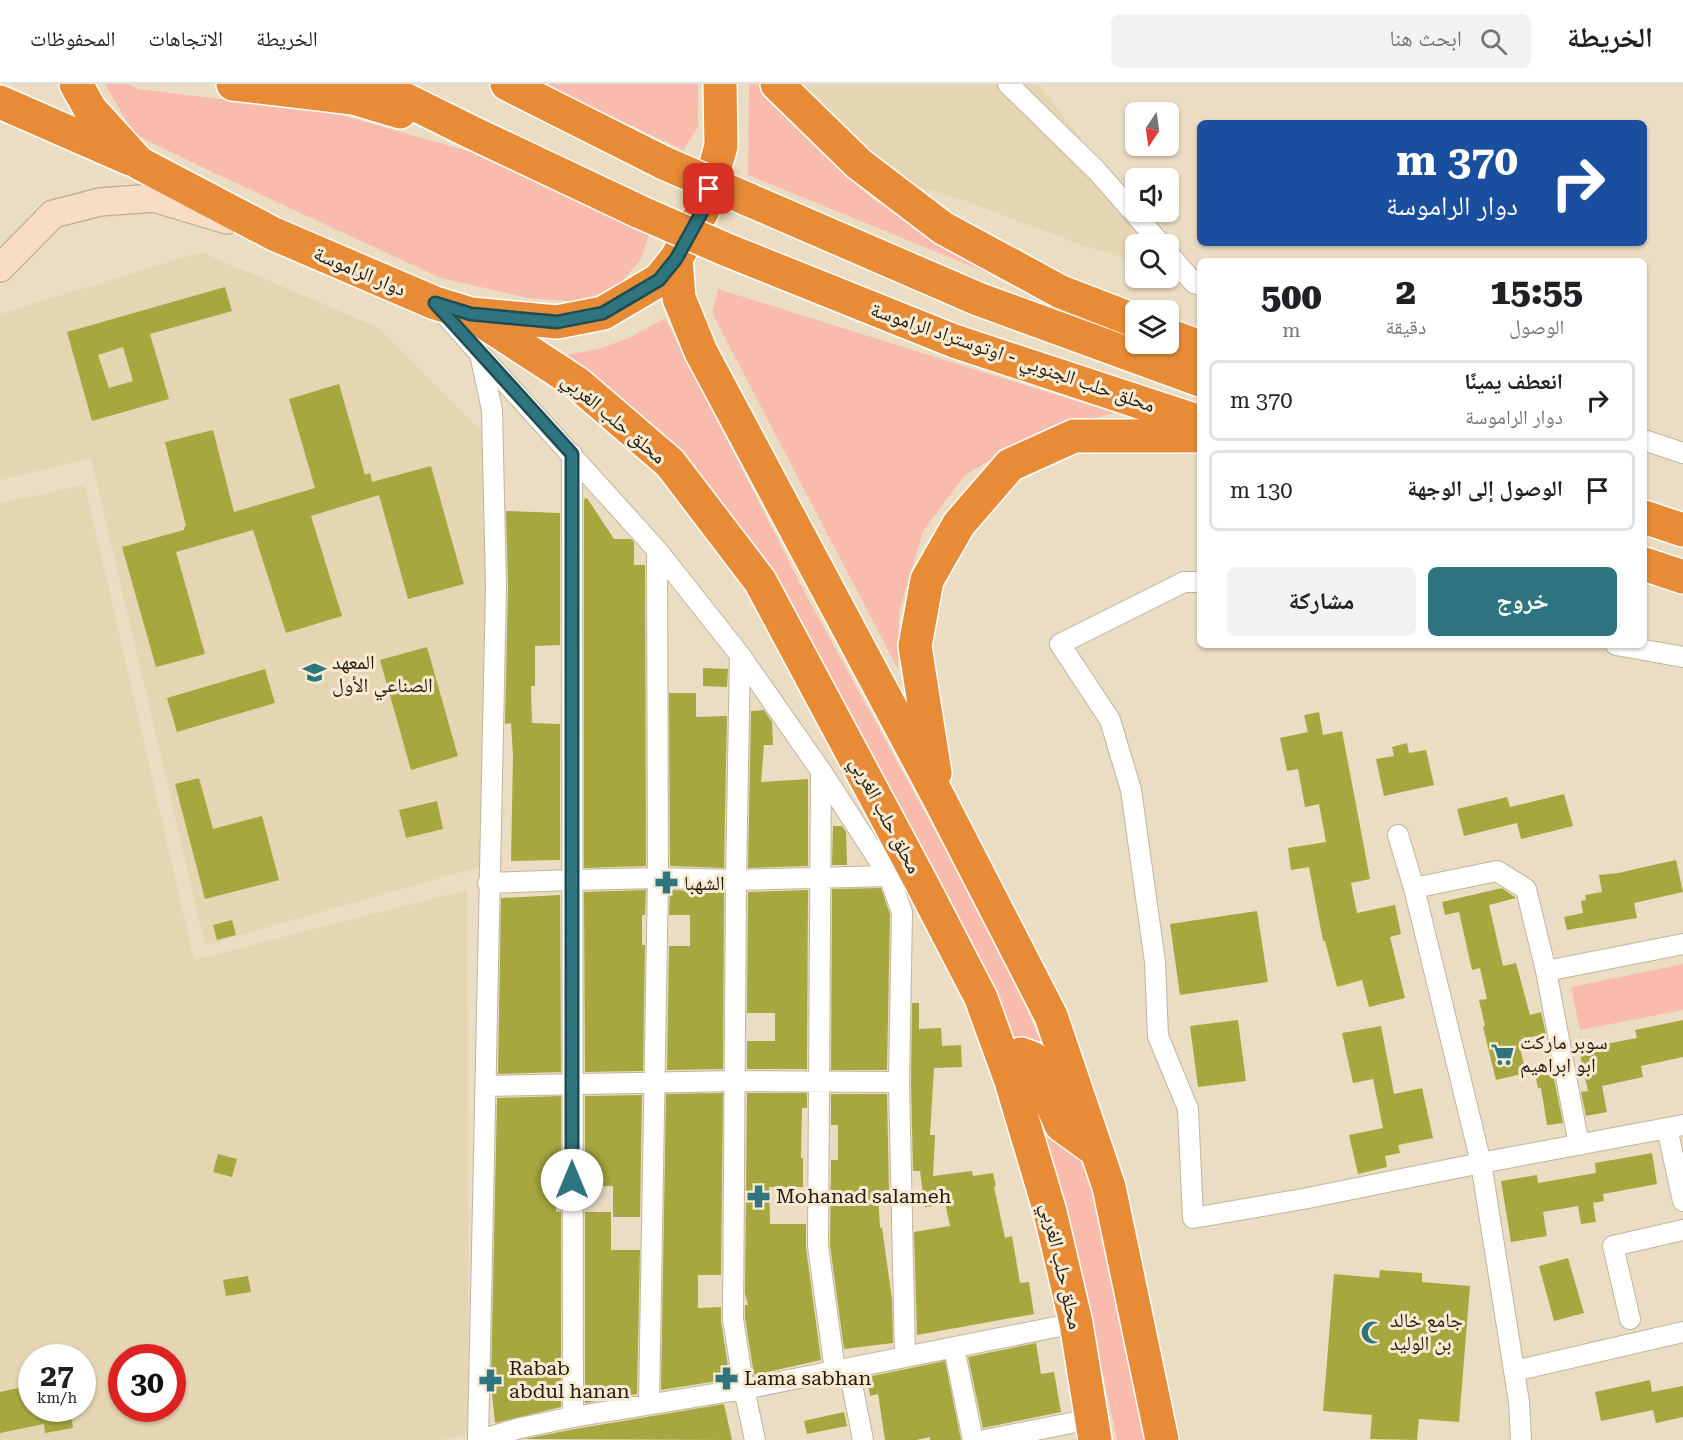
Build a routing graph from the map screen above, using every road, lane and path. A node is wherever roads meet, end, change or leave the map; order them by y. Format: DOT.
graph roads {
  1 [pos="76,84"];
  2 [pos="233,84"];
  3 [pos="374,84"];
  4 [pos="507,84"];
  5 [pos="720,84"];
  6 [pos="777,84"];
  7 [pos="1008,84"];
  8 [pos="0,102"];
  9 [pos="472,133"];
  10 [pos="140,163"];
  11 [pos="274,234"];
  12 [pos="1152,234"];
  13 [pos="676,259"];
  14 [pos="1179,266"];
  15 [pos="0,268"];
  16 [pos="1197,284"];
  17 [pos="435,303"];
  18 [pos="471,314"];
  19 [pos="1125,317"];
  20 [pos="1179,339"];
  21 [pos="1197,346"];
  22 [pos="480,354"];
  23 [pos="1197,379"];
  24 [pos="1197,421"];
  25 [pos="1197,435"];
  26 [pos="1647,441"];
  27 [pos="1683,453"];
  28 [pos="572,454"];
  29 [pos="1647,519"];
  30 [pos="1683,530"];
  31 [pos="657,550"];
  32 [pos="1647,565"];
  33 [pos="1683,577"];
  34 [pos="1197,582"];
  35 [pos="1633,648"];
  36 [pos="740,655"];
  37 [pos="1683,657"];
  38 [pos="821,771"];
  39 [pos="939,798"];
  40 [pos="1398,835"];
  41 [pos="889,876"];
  42 [pos="819,877"];
  43 [pos="658,878"];
  44 [pos="573,880"];
  45 [pos="735,880"];
  46 [pos="921,882"];
  47 [pos="488,883"];
  48 [pos="1414,888"];
  49 [pos="1683,944"];
  50 [pos="1546,971"];
  51 [pos="734,1081"];
  52 [pos="818,1081"];
  53 [pos="1011,1081"];
  54 [pos="899,1082"];
  55 [pos="654,1084"];
  56 [pos="572,1085"];
  57 [pos="486,1086"];
  58 [pos="1675,1127"];
  59 [pos="1579,1145"];
  60 [pos="1097,1151"];
  61 [pos="1481,1163"];
  62 [pos="1683,1201"];
  63 [pos="1683,1230"];
  64 [pos="1630,1319"];
  65 [pos="1076,1323"];
  66 [pos="1683,1332"];
  67 [pos="954,1347"];
  68 [pos="905,1355"];
  69 [pos="842,1370"];
  70 [pos="1514,1371"];
  71 [pos="744,1389"];
  72 [pos="1152,1394"];
  73 [pos="649,1403"];
  74 [pos="573,1417"];
  75 [pos="1093,1429"];
  76 [pos="522,1434"];
  77 [pos="479,1440"];
  78 [pos="754,1440"];
  79 [pos="863,1440"];
  80 [pos="973,1440"];
  81 [pos="985,1440"];
  82 [pos="1162,1440"];
  83 [pos="1173,1440"];
  84 [pos="1521,1440"];
  1 -- 10 [label="highway, دوار الراموسة"];
  2 -- 9 [label="highway"];
  3 -- 9 [label="highway"];
  4 -- 23 [label="highway, محلق حلب الجنوبي - اوتوستراد الراموسة, bridge"];
  5 -- 13 [label="highway, دوار الراموسة"];
  6 -- 19 [label="highway"];
  7 -- 12 [label="street"];
  8 -- 10 [label="highway"];
  9 -- 24 [label="highway, محلق حلب الجنوبي - اوتوستراد الراموسة, bridge"];
  10 -- 11 [label="highway, دوار الراموسة"];
  11 -- 15 [label="street"];
  11 -- 17 [label="highway, دوار الراموسة"];
  13 -- 18 [label="highway, دوار الراموسة"];
  13 -- 39 [label="highway"];
  14 -- 16 [label="street"];
  17 -- 18 [label="highway, دوار الراموسة"];
  17 -- 22 [label="street"];
  18 -- 46 [label="highway, محلق حلب الغربي"];
  20 -- 21 [label="highway"];
  22 -- 28 [label="street"];
  22 -- 47 [label="street"];
  25 -- 39 [label="highway"];
  26 -- 27 [label="street"];
  28 -- 31 [label="street"];
  28 -- 44 [label="street"];
  29 -- 30 [label="highway"];
  31 -- 36 [label="street"];
  31 -- 43 [label="street"];
  32 -- 33 [label="highway"];
  34 -- 61 [label="street"];
  35 -- 37 [label="street"];
  36 -- 38 [label="street"];
  36 -- 45 [label="street"];
  38 -- 41 [label="street"];
  38 -- 42 [label="street"];
  39 -- 60 [label="highway"];
  40 -- 48 [label="street"];
  41 -- 42 [label="street"];
  41 -- 46 [label="street"];
  41 -- 54 [label="street"];
  42 -- 45 [label="street"];
  42 -- 52 [label="street"];
  43 -- 44 [label="street"];
  43 -- 45 [label="street"];
  43 -- 55 [label="street"];
  44 -- 47 [label="street"];
  44 -- 56 [label="street"];
  45 -- 51 [label="street"];
  46 -- 53 [label="highway, محلق حلب الغربي"];
  47 -- 57 [label="street"];
  48 -- 50 [label="street"];
  48 -- 61 [label="street"];
  49 -- 50 [label="street"];
  50 -- 59 [label="street"];
  51 -- 52 [label="street"];
  51 -- 55 [label="street"];
  51 -- 71 [label="street"];
  52 -- 54 [label="street"];
  52 -- 69 [label="street"];
  53 -- 60 [label="highway"];
  53 -- 65 [label="highway, محلق حلب الغربي"];
  54 -- 68 [label="street"];
  55 -- 56 [label="street"];
  55 -- 73 [label="street"];
  56 -- 57 [label="street"];
  56 -- 74 [label="street"];
  57 -- 77 [label="street"];
  58 -- 59 [label="street"];
  58 -- 62 [label="street"];
  59 -- 61 [label="street"];
  60 -- 72 [label="highway"];
  61 -- 70 [label="street"];
  63 -- 64 [label="street"];
  65 -- 67 [label="street"];
  65 -- 75 [label="highway, محلق حلب الغربي"];
  66 -- 70 [label="street"];
  67 -- 68 [label="street"];
  67 -- 80 [label="street"];
  68 -- 69 [label="street"];
  69 -- 71 [label="street"];
  69 -- 79 [label="street"];
  70 -- 84 [label="street"];
  71 -- 73 [label="street"];
  71 -- 78 [label="street"];
  72 -- 82 [label="highway"];
  72 -- 83 [label="street"];
  73 -- 74 [label="street"];
  74 -- 76 [label="street"];
  75 -- 81 [label="street"];
  76 -- 77 [label="street"];
}
